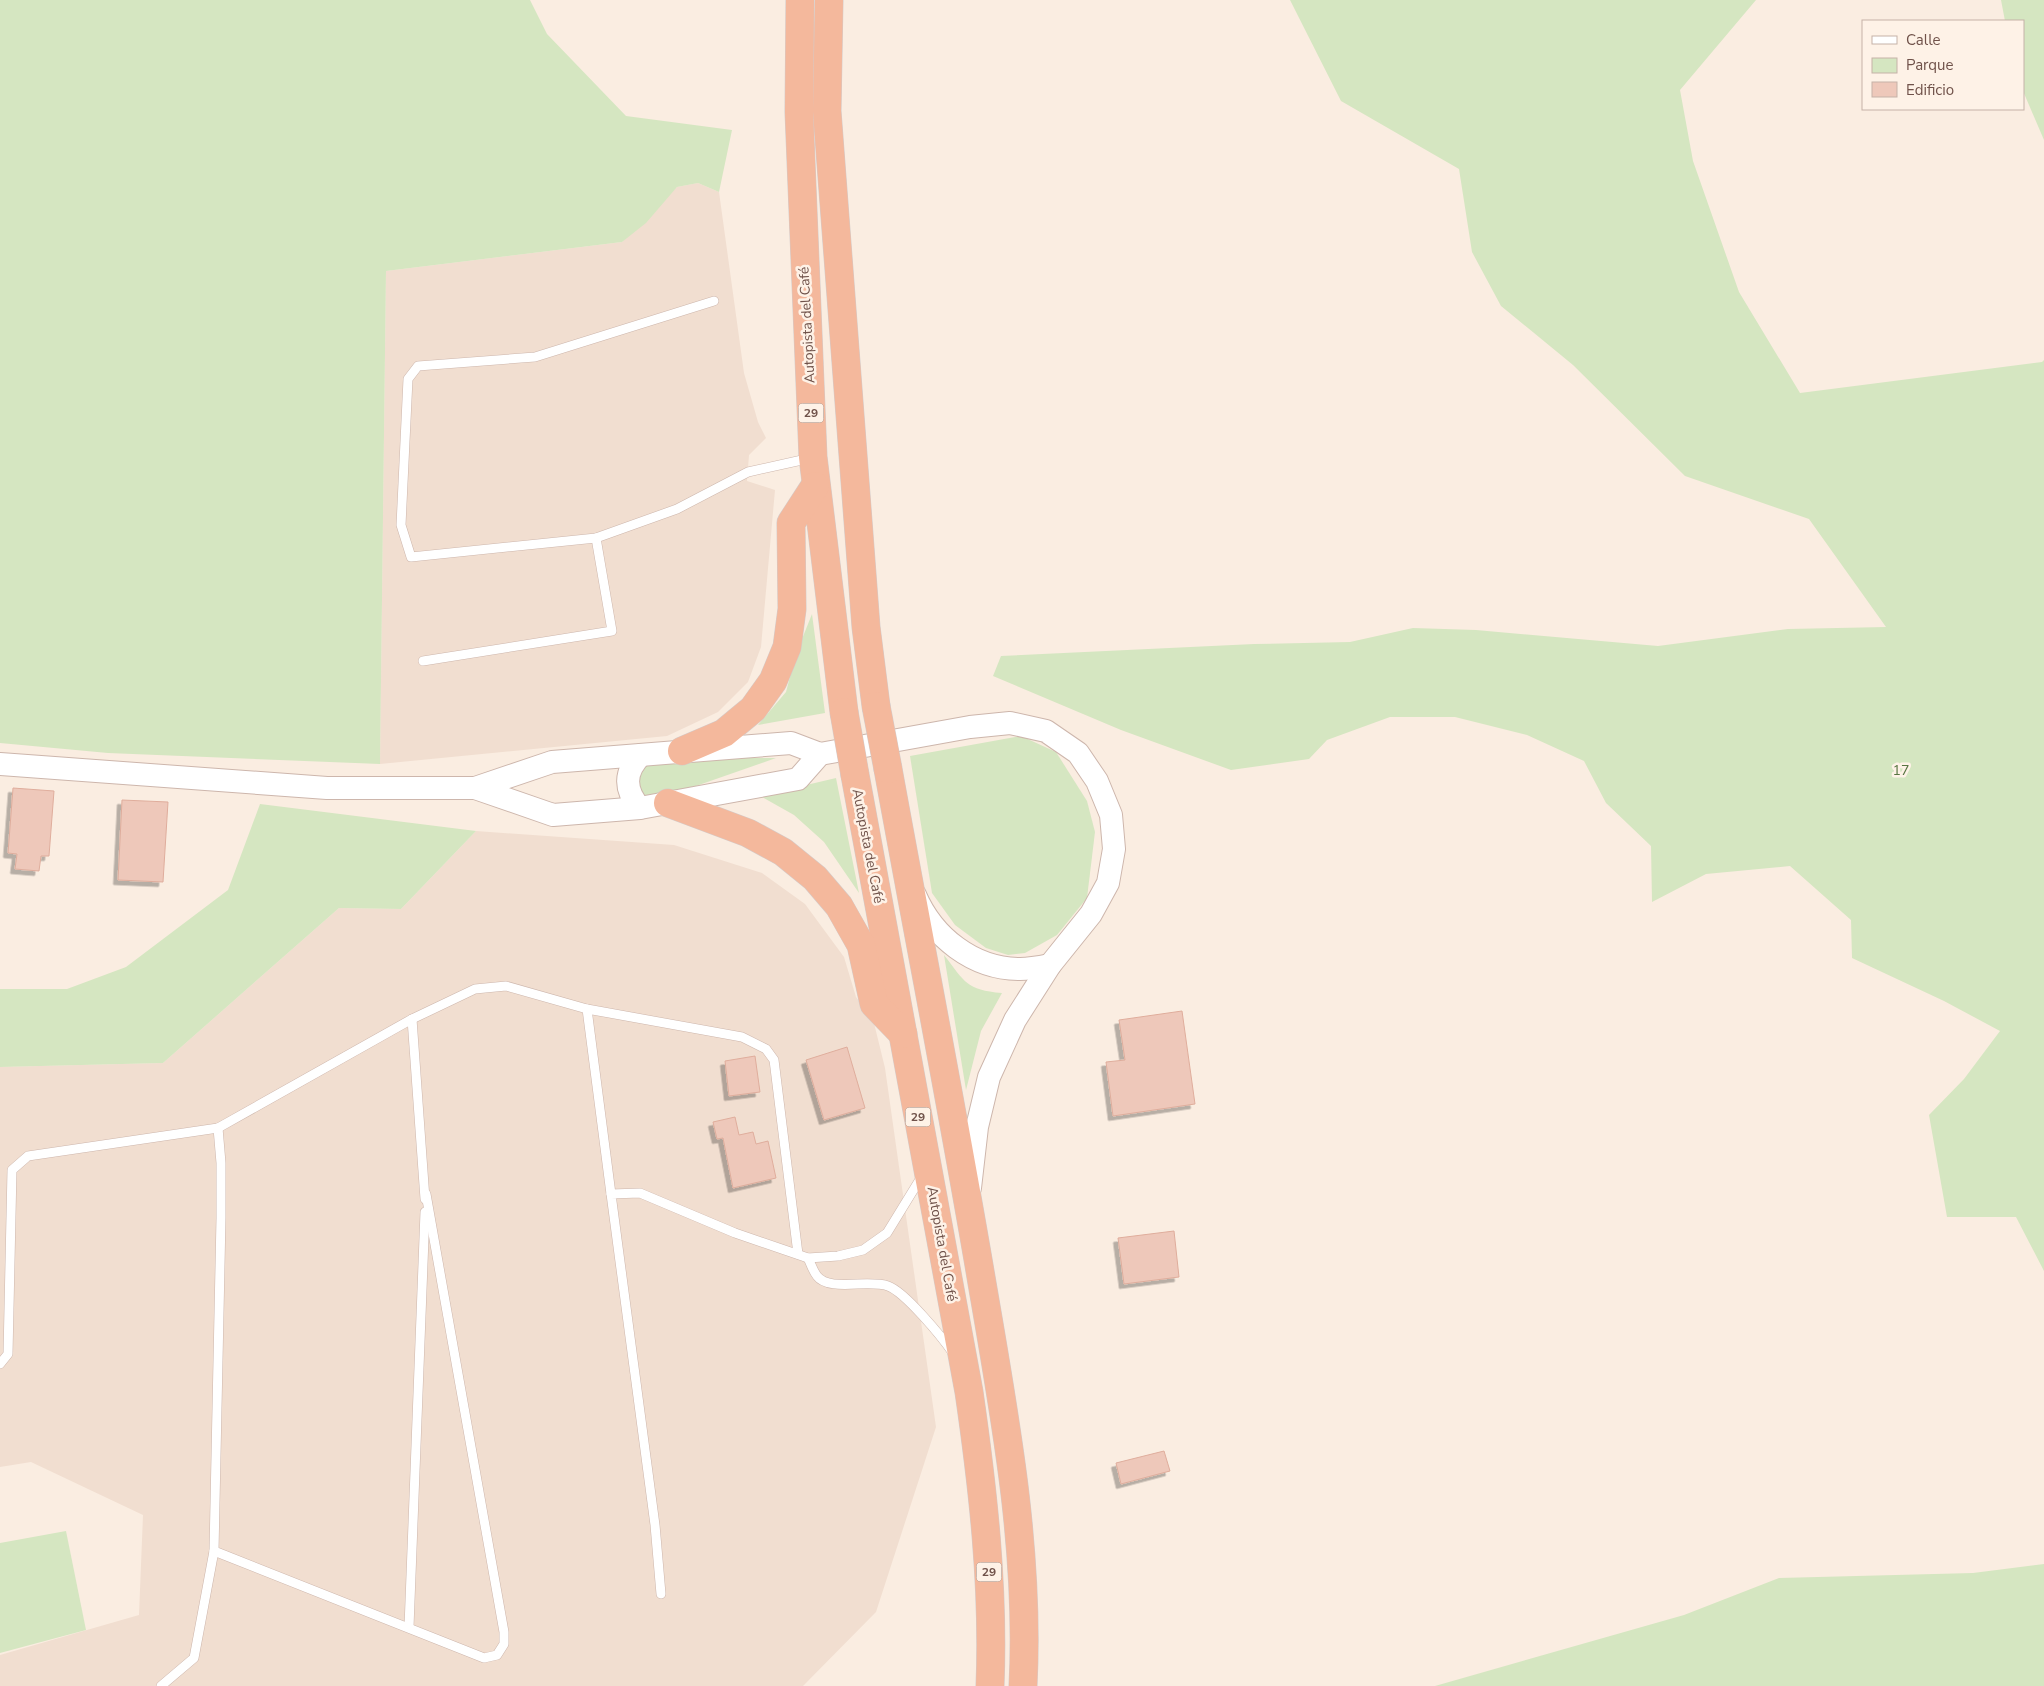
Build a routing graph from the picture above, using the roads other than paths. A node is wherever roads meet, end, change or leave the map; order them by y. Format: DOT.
graph roads {
  1 [pos="800,0"];
  2 [pos="829,0"];
  3 [pos="714,301"];
  4 [pos="814,457"];
  5 [pos="815,486"];
  6 [pos="596,538"];
  7 [pos="423,660"];
  8 [pos="682,751"];
  9 [pos="820,754"];
  10 [pos="641,755"];
  11 [pos="0,764"];
  12 [pos="475,788"];
  13 [pos="668,802"];
  14 [pos="640,808"];
  15 [pos="908,876"];
  16 [pos="1050,965"];
  17 [pos="587,1009"];
  18 [pos="412,1019"];
  19 [pos="903,1034"];
  20 [pos="218,1128"];
  21 [pos="928,1167"];
  22 [pos="426,1194"];
  23 [pos="611,1194"];
  24 [pos="969,1201"];
  25 [pos="798,1254"];
  26 [pos="808,1258"];
  27 [pos="0,1364"];
  28 [pos="964,1369"];
  29 [pos="214,1551"];
  30 [pos="661,1594"];
  31 [pos="409,1626"];
  32 [pos="161,1686"];
  33 [pos="990,1686"];
  34 [pos="1022,1686"];
  1 -- 4 [label="highway, Autopista del Café / 29"];
  2 -- 15 [label="highway, 29, bridge"];
  3 -- 6 [label="lane"];
  4 -- 5 [label="highway, Autopista del Café / 29"];
  4 -- 6 [label="lane"];
  5 -- 8 [label="highway"];
  5 -- 19 [label="highway, Autopista del Café / 29, bridge"];
  6 -- 7 [label="lane"];
  8 -- 9 [label="street"];
  8 -- 10 [label="street"];
  9 -- 13 [label="street"];
  9 -- 16 [label="street"];
  10 -- 12 [label="street"];
  10 -- 14 [label="street"];
  11 -- 12 [label="street"];
  12 -- 14 [label="street"];
  13 -- 14 [label="street"];
  13 -- 19 [label="highway"];
  15 -- 16 [label="street"];
  15 -- 24 [label="highway, 29"];
  16 -- 24 [label="street"];
  17 -- 18 [label="lane"];
  17 -- 23 [label="lane"];
  17 -- 25 [label="lane"];
  18 -- 20 [label="lane"];
  18 -- 22 [label="lane"];
  19 -- 21 [label="highway, Autopista del Café / 29"];
  20 -- 27 [label="lane"];
  20 -- 29 [label="lane"];
  21 -- 26 [label="lane"];
  21 -- 28 [label="highway, Autopista del Café / 29"];
  22 -- 31 [label="lane"];
  22 -- 31 [label="lane"];
  23 -- 25 [label="lane"];
  23 -- 30 [label="lane"];
  24 -- 34 [label="highway, 29"];
  25 -- 26 [label="lane"];
  26 -- 28 [label="lane"];
  28 -- 33 [label="highway, Autopista del Café / 29"];
  29 -- 31 [label="lane"];
  29 -- 32 [label="lane"];
}
